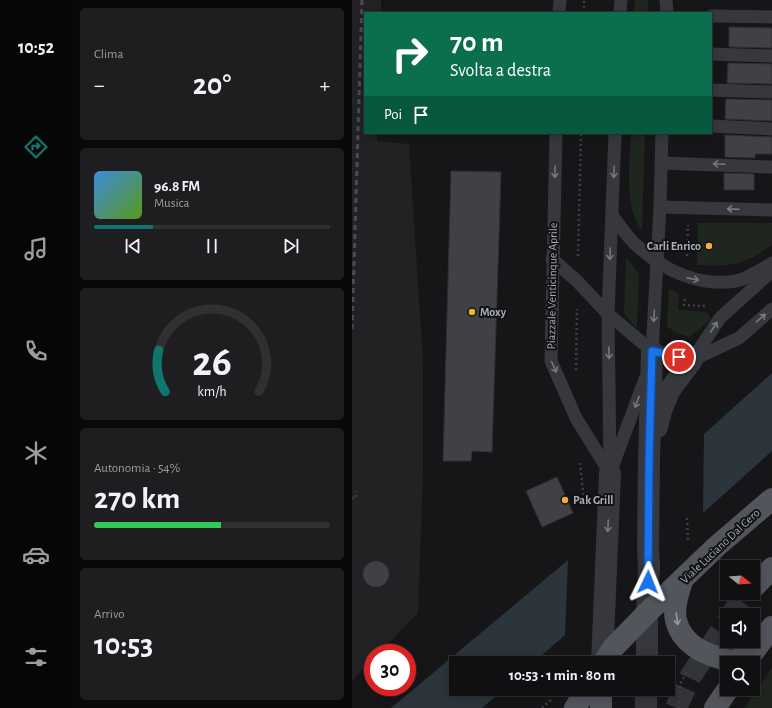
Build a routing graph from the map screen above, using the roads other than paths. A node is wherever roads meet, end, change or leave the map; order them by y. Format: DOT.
graph roads {
  1 [pos="560,0"];
  2 [pos="621,0"];
  3 [pos="666,0"];
  4 [pos="559,12"];
  5 [pos="620,12"];
  6 [pos="666,12"];
  7 [pos="712,16"];
  8 [pos="772,17"];
  9 [pos="712,54"];
  10 [pos="772,56"];
  11 [pos="712,90"];
  12 [pos="772,92"];
  13 [pos="712,126"];
  14 [pos="772,129"];
  15 [pos="556,134"];
  16 [pos="615,134"];
  17 [pos="662,134"];
  18 [pos="661,163"];
  19 [pos="772,167"];
  20 [pos="660,206"];
  21 [pos="772,210"];
  22 [pos="612,216"];
  23 [pos="552,259"];
  24 [pos="658,263"];
  25 [pos="772,263"];
  26 [pos="772,272"];
  27 [pos="772,309"];
  28 [pos="608,314"];
  29 [pos="652,351"];
  30 [pos="692,360"];
  31 [pos="649,460"];
  32 [pos="610,473"];
  33 [pos="772,498"];
  34 [pos="772,568"];
  35 [pos="760,580"];
  36 [pos="682,581"];
  37 [pos="647,613"];
  38 [pos="772,627"];
  39 [pos="603,656"];
  40 [pos="608,656"];
  41 [pos="647,656"];
  42 [pos="749,656"];
  43 [pos="720,658"];
  44 [pos="583,696"];
  45 [pos="601,696"];
  46 [pos="646,696"];
  47 [pos="723,696"];
  48 [pos="575,708"];
  49 [pos="601,708"];
  50 [pos="646,708"];
  51 [pos="715,708"];
  1 -- 4 [label="lane"];
  2 -- 5 [label="lane"];
  3 -- 6 [label="lane"];
  7 -- 8 [label="lane"];
  9 -- 10 [label="lane"];
  11 -- 12 [label="lane"];
  13 -- 14 [label="lane"];
  15 -- 23 [label="lane, Piazzale Venticinque Aprile, one-way"];
  16 -- 22 [label="lane, one-way"];
  17 -- 18 [label="lane"];
  19 -- 18 [label="lane, one-way"];
  18 -- 20 [label="lane"];
  21 -- 20 [label="lane, one-way"];
  20 -- 24 [label="lane"];
  22 -- 24 [label="lane"];
  22 -- 28 [label="lane, one-way"];
  23 -- 28 [label="lane"];
  23 -- 32 [label="lane, Piazzale Venticinque Aprile, one-way"];
  24 -- 25 [label="lane, one-way"];
  24 -- 29 [label="lane, one-way"];
  30 -- 26 [label="lane, one-way"];
  30 -- 27 [label="lane, one-way"];
  28 -- 29 [label="lane"];
  28 -- 32 [label="lane, one-way"];
  29 -- 30 [label="lane"];
  29 -- 31 [label="street"];
  29 -- 32 [label="lane, one-way"];
  30 -- 31 [label="street"];
  31 -- 37 [label="street"];
  32 -- 39 [label="street, one-way"];
  33 -- 36 [label="main road, Viale Luciano Dal Cero"];
  34 -- 35 [label="main road"];
  36 -- 37 [label="main road, Viale Luciano Dal Cero"];
  36 -- 43 [label="main road, one-way"];
  37 -- 40 [label="main road, Viale Luciano Dal Cero"];
  37 -- 41 [label="street"];
  38 -- 42 [label="main road"];
  44 -- 48 [label="main road"];
  45 -- 49 [label="main road"];
  46 -- 50 [label="street"];
  47 -- 51 [label="main road"];
}
